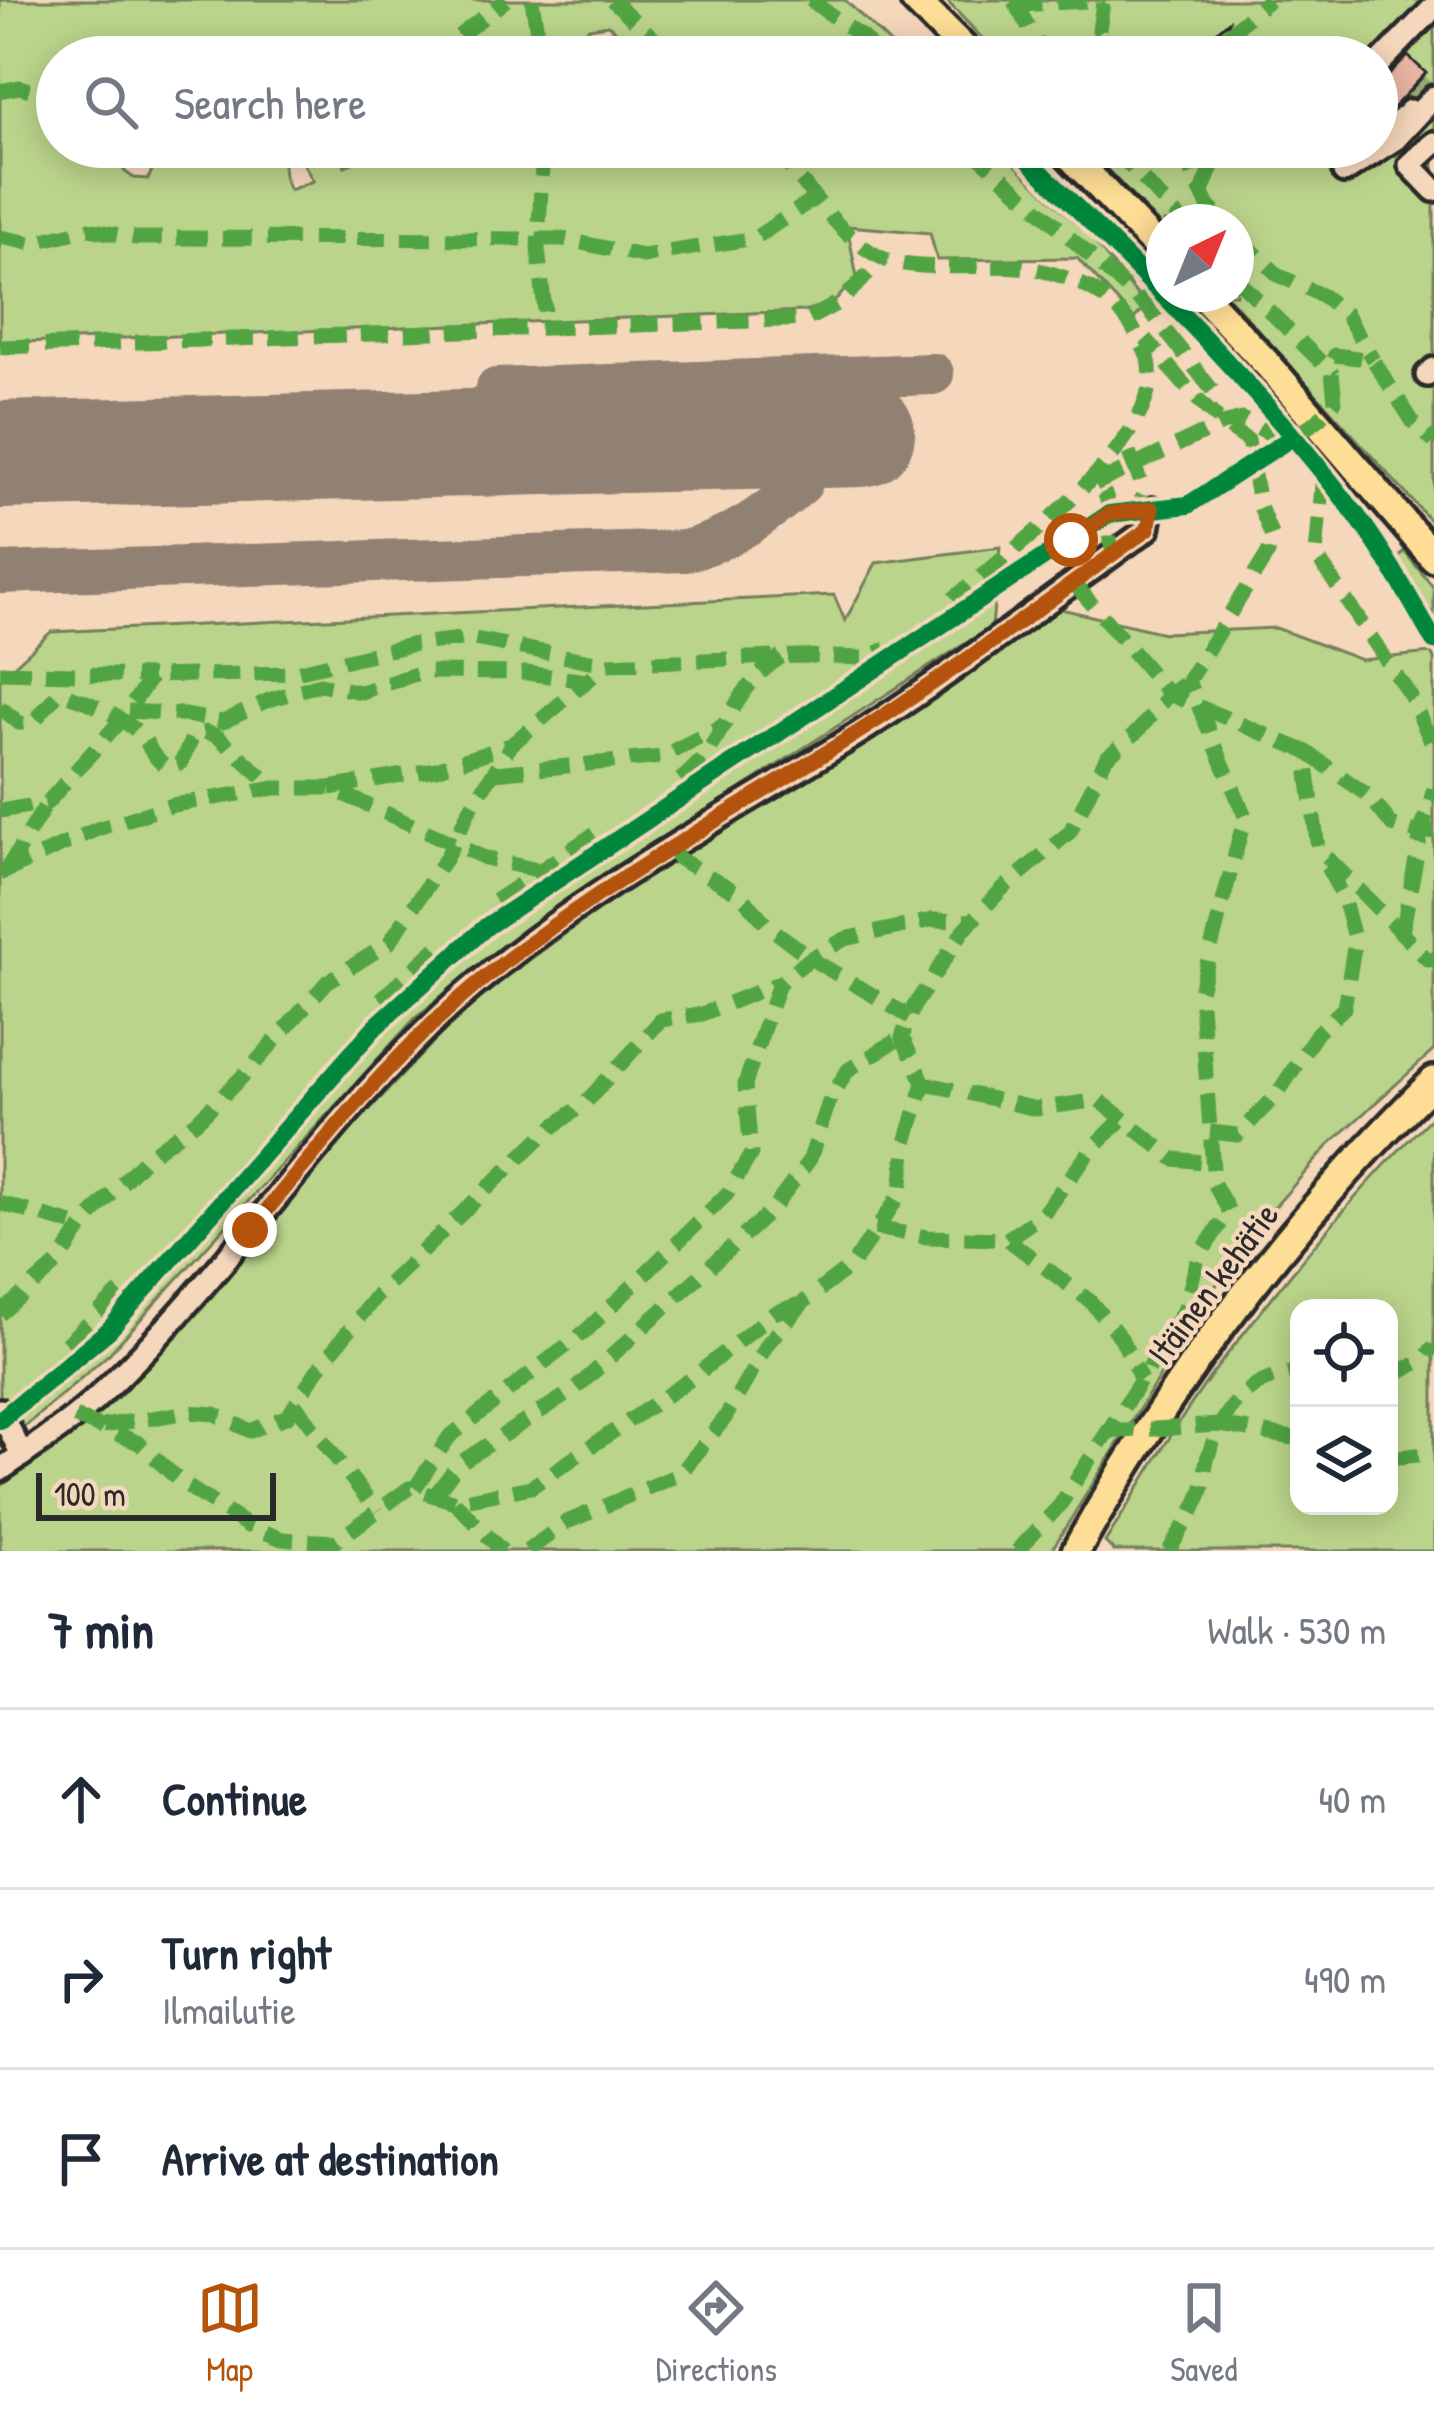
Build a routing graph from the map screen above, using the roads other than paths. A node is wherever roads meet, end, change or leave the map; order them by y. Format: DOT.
graph roads {
  1 [pos="915,0"];
  2 [pos="1431,3"];
  3 [pos="951,36"];
  4 [pos="1398,42"];
  5 [pos="1434,86"];
  6 [pos="1434,97"];
  7 [pos="1398,124"];
  8 [pos="1398,133"];
  9 [pos="1434,143"];
  10 [pos="1398,156"];
  11 [pos="1410,165"];
  12 [pos="1082,168"];
  13 [pos="1350,168"];
  14 [pos="1344,172"];
  15 [pos="1434,187"];
  16 [pos="1146,235"];
  17 [pos="1218,312"];
  18 [pos="1152,509"];
  19 [pos="1434,558"];
  20 [pos="1434,1081"];
  21 [pos="0,1410"];
  22 [pos="22,1455"];
  23 [pos="0,1470"];
  24 [pos="1076,1551"];
  1 -- 3 [label="main road"];
  2 -- 4 [label="street"];
  5 -- 7 [label="street"];
  6 -- 8 [label="street"];
  9 -- 11 [label="street"];
  10 -- 11 [label="street"];
  11 -- 15 [label="street"];
  12 -- 16 [label="main road"];
  13 -- 14 [label="street"];
  17 -- 19 [label="main road"];
  18 -- 22 [label="street"];
  20 -- 24 [label="main road, Itäinen kehätie"];
  21 -- 22 [label="street"];
  22 -- 23 [label="street"];
}
